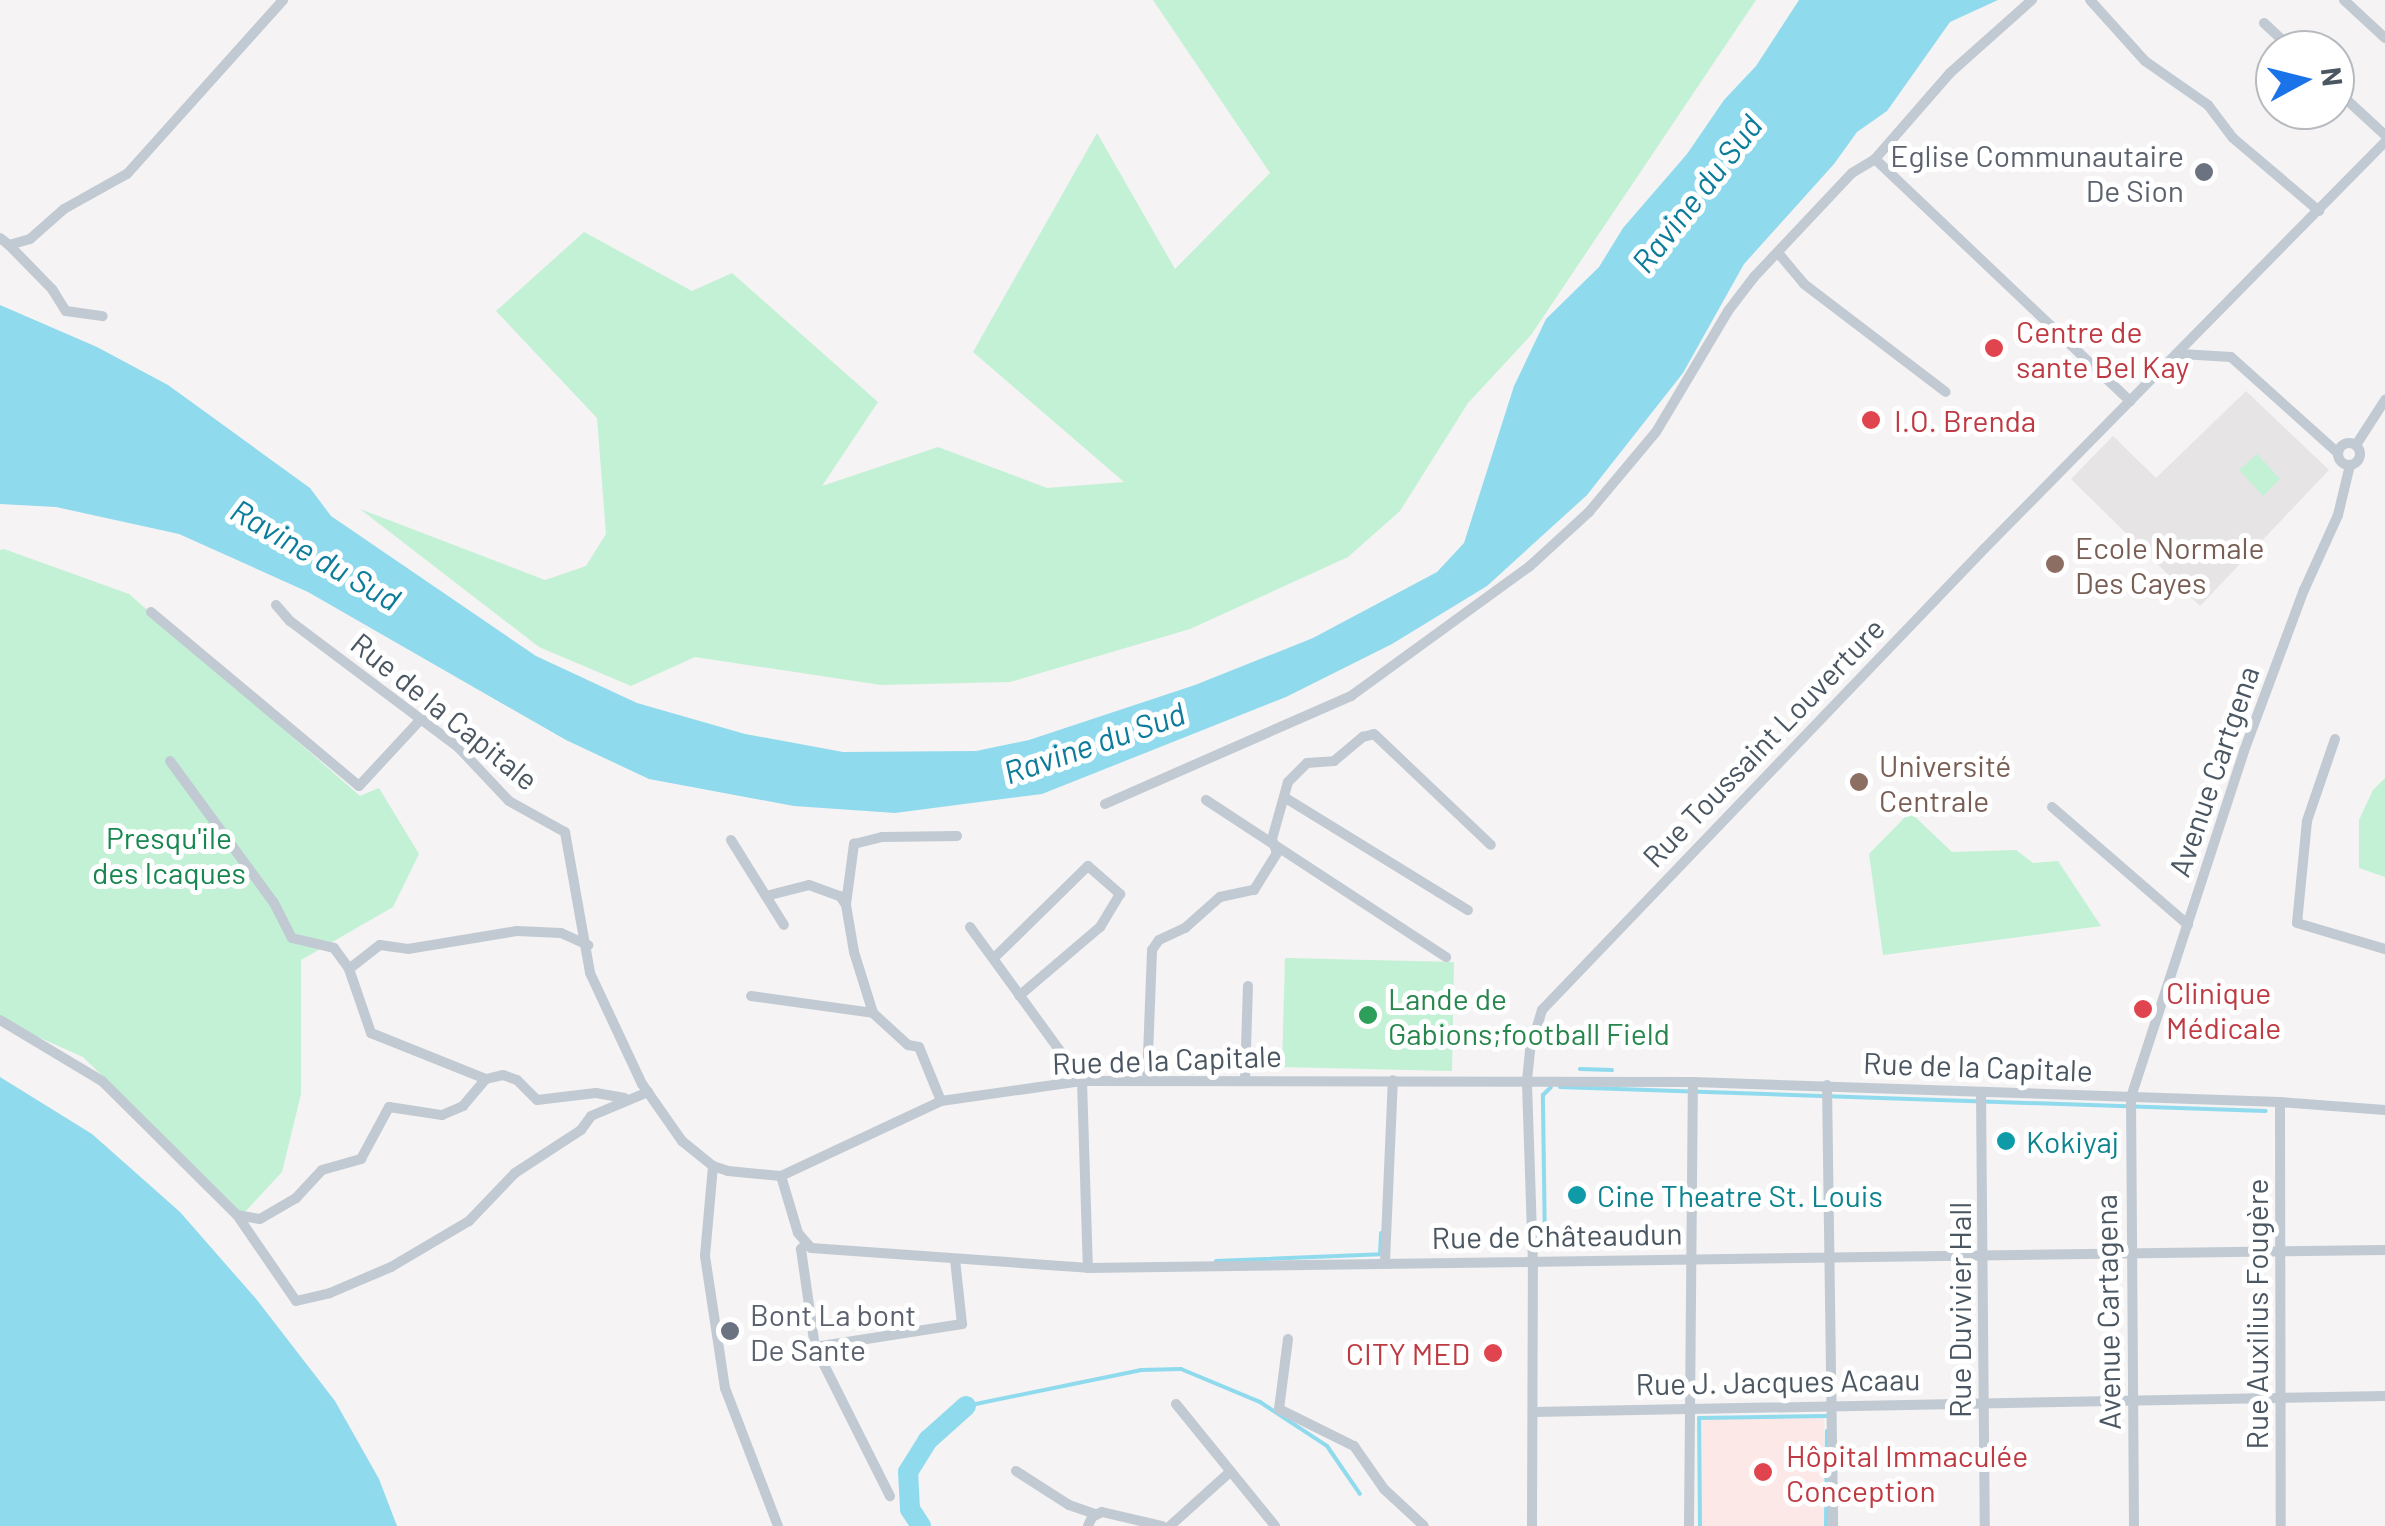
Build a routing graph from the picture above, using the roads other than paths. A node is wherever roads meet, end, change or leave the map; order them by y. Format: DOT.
graph roads {
  1 [pos="283,0"];
  2 [pos="2032,0"];
  3 [pos="2090,0"];
  4 [pos="2344,0"];
  5 [pos="2264,23"];
  6 [pos="2272,30"];
  7 [pos="2385,38"];
  8 [pos="2355,109"];
  9 [pos="2385,139"];
  10 [pos="1876,159"];
  11 [pos="2319,210"];
  12 [pos="5,242"];
  13 [pos="1780,254"];
  14 [pos="103,316"];
  15 [pos="2181,354"];
  16 [pos="1946,392"];
  17 [pos="2385,400"];
  18 [pos="2130,401"];
  19 [pos="2356,446"];
  20 [pos="2338,453"];
  21 [pos="2350,465"];
  22 [pos="276,605"];
  23 [pos="151,612"];
  24 [pos="423,717"];
  25 [pos="2336,740"];
  26 [pos="170,761"];
  27 [pos="1284,797"];
  28 [pos="1206,800"];
  29 [pos="1104,804"];
  30 [pos="2052,807"];
  31 [pos="958,836"];
  32 [pos="731,840"];
  33 [pos="1273,844"];
  34 [pos="1491,846"];
  35 [pos="766,896"];
  36 [pos="846,906"];
  37 [pos="1468,910"];
  38 [pos="784,925"];
  39 [pos="2188,925"];
  40 [pos="970,927"];
  41 [pos="588,945"];
  42 [pos="2385,949"];
  43 [pos="995,957"];
  44 [pos="1446,958"];
  45 [pos="349,969"];
  46 [pos="1248,986"];
  47 [pos="751,996"];
  48 [pos="1019,996"];
  49 [pos="873,1014"];
  50 [pos="0,1020"];
  51 [pos="486,1079"];
  52 [pos="1148,1080"];
  53 [pos="1245,1080"];
  54 [pos="1393,1080"];
  55 [pos="1527,1080"];
  56 [pos="1082,1081"];
  57 [pos="1693,1082"];
  58 [pos="1827,1086"];
  59 [pos="648,1092"];
  60 [pos="1981,1093"];
  61 [pos="2131,1097"];
  62 [pos="626,1098"];
  63 [pos="941,1101"];
  64 [pos="2280,1102"];
  65 [pos="2385,1110"];
  66 [pos="713,1166"];
  67 [pos="781,1176"];
  68 [pos="236,1215"];
  69 [pos="805,1245"];
  70 [pos="2280,1249"];
  71 [pos="2385,1250"];
  72 [pos="2130,1256"];
  73 [pos="1828,1257"];
  74 [pos="1983,1258"];
  75 [pos="1688,1259"];
  76 [pos="955,1260"];
  77 [pos="1385,1261"];
  78 [pos="1533,1264"];
  79 [pos="1088,1268"];
  80 [pos="1288,1339"];
  81 [pos="815,1347"];
  82 [pos="2385,1396"];
  83 [pos="2282,1398"];
  84 [pos="2133,1400"];
  85 [pos="1985,1401"];
  86 [pos="1176,1404"];
  87 [pos="1832,1405"];
  88 [pos="1689,1409"];
  89 [pos="1533,1412"];
  90 [pos="1016,1471"];
  91 [pos="1230,1472"];
  92 [pos="890,1496"];
  93 [pos="1095,1514"];
  94 [pos="778,1526"];
  95 [pos="1088,1526"];
  96 [pos="1162,1526"];
  97 [pos="1170,1526"];
  98 [pos="1276,1526"];
  99 [pos="1424,1526"];
  100 [pos="1532,1526"];
  101 [pos="1689,1526"];
  102 [pos="1833,1526"];
  103 [pos="1985,1526"];
  104 [pos="2134,1526"];
  105 [pos="2281,1526"];
  1 -- 12 [label="street"];
  2 -- 10 [label="street"];
  3 -- 11 [label="street"];
  4 -- 7 [label="street"];
  5 -- 6 [label="street"];
  8 -- 9 [label="street"];
  9 -- 11 [label="street, Rue Toussaint Louverture"];
  10 -- 13 [label="street"];
  10 -- 18 [label="street"];
  11 -- 15 [label="street, Rue Toussaint Louverture"];
  12 -- 14 [label="street"];
  13 -- 16 [label="street"];
  13 -- 29 [label="street"];
  15 -- 18 [label="street, Rue Toussaint Louverture"];
  15 -- 20 [label="street"];
  17 -- 19 [label="street"];
  18 -- 55 [label="street, Rue Toussaint Louverture"];
  19 -- 20 [label="street"];
  19 -- 21 [label="street"];
  20 -- 21 [label="street"];
  21 -- 39 [label="street, Avenue Cartgena"];
  22 -- 24 [label="street, Rue de la Capitale"];
  23 -- 24 [label="street"];
  24 -- 41 [label="street, Rue de la Capitale"];
  25 -- 42 [label="street"];
  26 -- 45 [label="street"];
  27 -- 33 [label="street"];
  27 -- 34 [label="street"];
  27 -- 37 [label="street"];
  28 -- 33 [label="street"];
  30 -- 39 [label="street"];
  31 -- 36 [label="street"];
  32 -- 35 [label="street"];
  33 -- 44 [label="street"];
  33 -- 52 [label="street"];
  35 -- 36 [label="street"];
  35 -- 38 [label="street"];
  36 -- 49 [label="street"];
  39 -- 61 [label="street, Avenue Cartgena"];
  40 -- 43 [label="street"];
  41 -- 45 [label="street"];
  41 -- 59 [label="street, Rue de la Capitale"];
  43 -- 48 [label="street"];
  43 -- 48 [label="street"];
  45 -- 51 [label="street"];
  46 -- 53 [label="street"];
  47 -- 49 [label="street"];
  48 -- 56 [label="street"];
  49 -- 63 [label="street"];
  50 -- 68 [label="street"];
  51 -- 62 [label="street"];
  51 -- 68 [label="street"];
  52 -- 53 [label="street, Rue de la Capitale"];
  52 -- 56 [label="street, Rue de la Capitale"];
  53 -- 54 [label="street, Rue de la Capitale"];
  54 -- 55 [label="street, Rue de la Capitale"];
  54 -- 77 [label="street"];
  55 -- 57 [label="street, Rue de la Capitale"];
  55 -- 78 [label="street, Rue Toussaint Louverture"];
  56 -- 63 [label="street, Rue de la Capitale"];
  56 -- 79 [label="street"];
  57 -- 58 [label="street, Rue de la Capitale"];
  57 -- 75 [label="street"];
  58 -- 60 [label="street, Rue de la Capitale"];
  58 -- 73 [label="street"];
  59 -- 62 [label="street"];
  59 -- 66 [label="street, Rue de la Capitale"];
  60 -- 61 [label="street, Rue de la Capitale"];
  60 -- 74 [label="street, Rue Duvivier Hall"];
  61 -- 64 [label="street, Rue de la Capitale"];
  61 -- 72 [label="street, Avenue Cartagena"];
  62 -- 68 [label="street"];
  63 -- 67 [label="street, Rue de la Capitale"];
  64 -- 65 [label="street, Rue de la Capitale"];
  64 -- 70 [label="street, Rue Auxilius Fougère"];
  66 -- 67 [label="street"];
  66 -- 94 [label="street"];
  67 -- 69 [label="street"];
  69 -- 76 [label="street, Rue de Châteaudun"];
  69 -- 81 [label="street"];
  70 -- 71 [label="street, Rue de Châteaudun"];
  70 -- 72 [label="street, Rue de Châteaudun"];
  70 -- 83 [label="street, Rue Auxilius Fougère"];
  72 -- 74 [label="street, Rue de Châteaudun"];
  72 -- 84 [label="street, Avenue Cartagena"];
  73 -- 74 [label="street, Rue de Châteaudun"];
  73 -- 75 [label="street, Rue de Châteaudun"];
  73 -- 87 [label="street"];
  74 -- 85 [label="street, Rue Duvivier Hall"];
  75 -- 78 [label="street, Rue de Châteaudun"];
  75 -- 88 [label="street"];
  76 -- 79 [label="street, Rue de Châteaudun"];
  76 -- 81 [label="street"];
  77 -- 78 [label="street, Rue de Châteaudun"];
  77 -- 79 [label="street, Rue de Châteaudun"];
  78 -- 89 [label="street, Rue Toussaint Louverture"];
  80 -- 99 [label="street"];
  81 -- 92 [label="street"];
  82 -- 83 [label="street, Rue J. Jacques Acaau"];
  83 -- 84 [label="street, Rue J. Jacques Acaau"];
  83 -- 105 [label="street, Rue Auxilius Fougère"];
  84 -- 85 [label="street, Rue J. Jacques Acaau"];
  84 -- 104 [label="street, Avenue Cartagena"];
  85 -- 87 [label="street, Rue J. Jacques Acaau"];
  85 -- 103 [label="street, Rue Duvivier Hall"];
  86 -- 91 [label="street"];
  87 -- 88 [label="street, Rue J. Jacques Acaau"];
  87 -- 102 [label="street"];
  88 -- 89 [label="street, Rue J. Jacques Acaau"];
  88 -- 101 [label="street"];
  89 -- 100 [label="street, Rue Toussaint Louverture"];
  90 -- 93 [label="street"];
  91 -- 97 [label="street"];
  91 -- 98 [label="street"];
  93 -- 95 [label="street"];
  93 -- 96 [label="street"];
}
